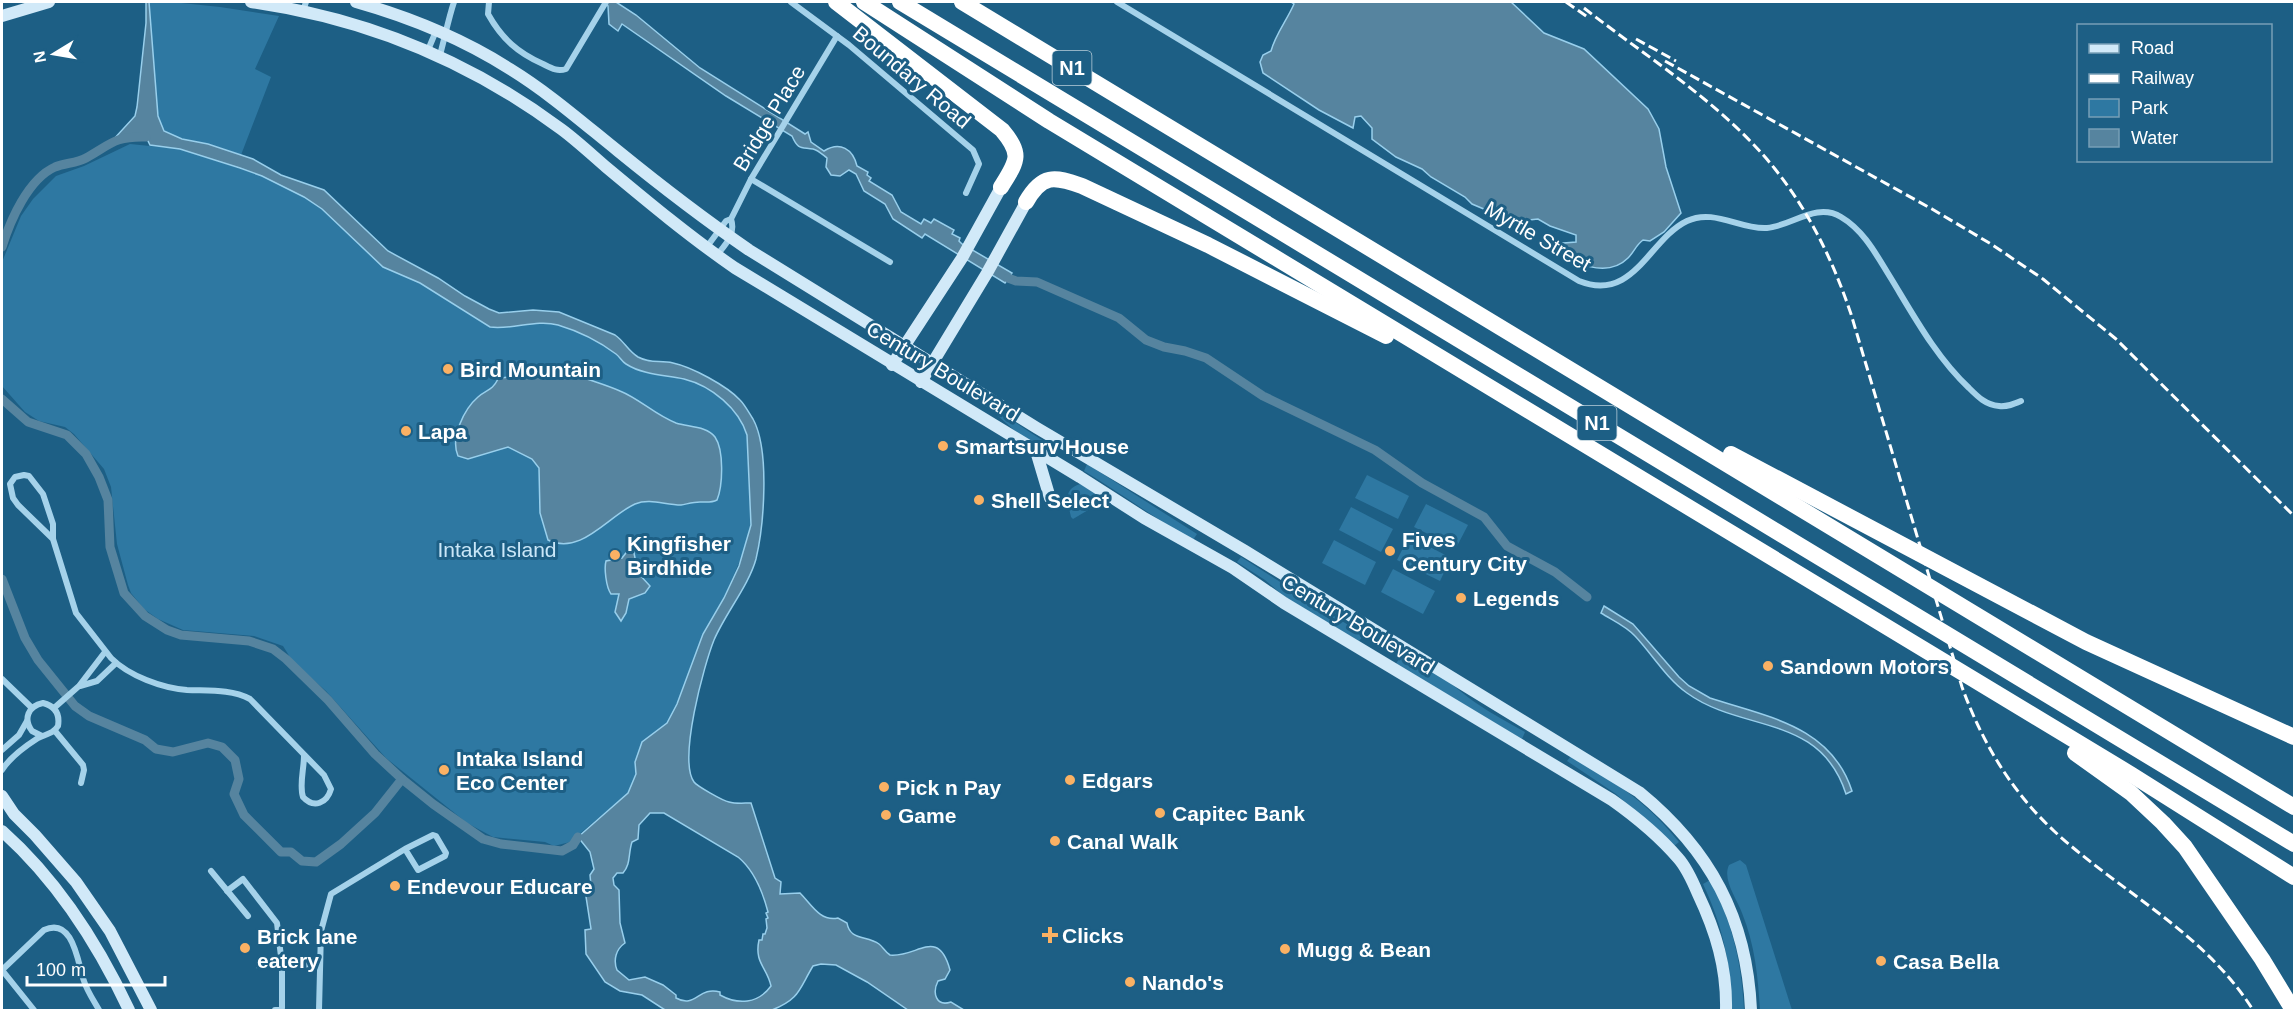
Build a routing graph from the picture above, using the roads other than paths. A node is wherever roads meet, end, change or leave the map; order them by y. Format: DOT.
graph roads {
  1 [pos="50,2"];
  2 [pos="251,2"];
  3 [pos="356,2"];
  4 [pos="454,2"];
  5 [pos="489,2"];
  6 [pos="606,2"];
  7 [pos="791,2"];
  8 [pos="836,2"];
  9 [pos="864,2"];
  10 [pos="900,2"];
  11 [pos="962,2"];
  12 [pos="1117,2"];
  13 [pos="305,6"];
  14 [pos="2,16"];
  15 [pos="442,32"];
  16 [pos="837,36"];
  17 [pos="428,50"];
  18 [pos="440,56"];
  19 [pos="751,178"];
  20 [pos="1000,189"];
  21 [pos="966,193"];
  22 [pos="1025,204"];
  23 [pos="731,219"];
  24 [pos="726,233"];
  25 [pos="712,252"];
  26 [pos="890,262"];
  27 [pos="903,347"];
  28 [pos="892,364"];
  29 [pos="932,364"];
  30 [pos="921,382"];
  31 [pos="1612,394"];
  32 [pos="2021,401"];
  33 [pos="1535,415"];
  34 [pos="1036,450"];
  35 [pos="1050,498"];
  36 [pos="53,539"];
  37 [pos="105,652"];
  38 [pos="116,663"];
  39 [pos="2,679"];
  40 [pos="79,686"];
  41 [pos="2002,698"];
  42 [pos="32,708"];
  43 [pos="54,708"];
  44 [pos="27,722"];
  45 [pos="55,731"];
  46 [pos="42,736"];
  47 [pos="2295,737"];
  48 [pos="2,750"];
  49 [pos="304,756"];
  50 [pos="2,770"];
  51 [pos="81,783"];
  52 [pos="2,796"];
  53 [pos="2295,807"];
  54 [pos="2,831"];
  55 [pos="2295,844"];
  56 [pos="405,849"];
  57 [pos="211,871"];
  58 [pos="2295,877"];
  59 [pos="227,891"];
  60 [pos="248,916"];
  61 [pos="2262,959"];
  62 [pos="320,964"];
  63 [pos="282,965"];
  64 [pos="259,966"];
  65 [pos="2,970"];
  66 [pos="2295,998"];
  67 [pos="34,1011"];
  68 [pos="99,1011"];
  69 [pos="129,1011"];
  70 [pos="151,1011"];
  71 [pos="275,1011"];
  72 [pos="320,1011"];
  73 [pos="1726,1011"];
  74 [pos="1751,1011"];
  75 [pos="2293,1011"];
  1 -- 14 [label="main road"];
  2 -- 13 [label="main road, Century Boulevard"];
  3 -- 15 [label="main road, Century Boulevard"];
  4 -- 15 [label="street"];
  5 -- 6 [label="street"];
  7 -- 16 [label="street, Boundary Road"];
  8 -- 20 [label="highway"];
  9 -- 33 [label="highway"];
  10 -- 55 [label="highway, N1"];
  11 -- 31 [label="highway, N1"];
  12 -- 32 [label="street, Myrtle Street"];
  13 -- 17 [label="main road, Century Boulevard"];
  15 -- 17 [label="street"];
  15 -- 18 [label="street"];
  15 -- 24 [label="main road, Century Boulevard"];
  16 -- 19 [label="street, Bridge Place"];
  16 -- 21 [label="street, Boundary Road"];
  17 -- 18 [label="main road, Century Boulevard"];
  18 -- 25 [label="main road, Century Boulevard"];
  19 -- 23 [label="street, Bridge Place"];
  19 -- 26 [label="street"];
  20 -- 27 [label="main road"];
  22 -- 29 [label="main road"];
  22 -- 33 [label="highway"];
  23 -- 24 [label="street, Bridge Place"];
  23 -- 24 [label="street, Bridge Place"];
  24 -- 25 [label="street"];
  24 -- 25 [label="street"];
  24 -- 27 [label="main road, Century Boulevard"];
  25 -- 28 [label="main road, Century Boulevard"];
  27 -- 28 [label="main road"];
  27 -- 29 [label="main road, Century Boulevard"];
  28 -- 30 [label="main road, Century Boulevard"];
  29 -- 30 [label="main road"];
  29 -- 74 [label="main road, Century Boulevard"];
  30 -- 34 [label="main road, Century Boulevard"];
  31 -- 47 [label="highway"];
  31 -- 53 [label="highway, N1"];
  33 -- 41 [label="highway"];
  34 -- 35 [label="main road"];
  34 -- 73 [label="main road, Century Boulevard"];
  36 -- 36 [label="street"];
  36 -- 37 [label="street"];
  37 -- 38 [label="street"];
  37 -- 40 [label="street"];
  38 -- 40 [label="street"];
  38 -- 49 [label="street"];
  39 -- 42 [label="street"];
  40 -- 43 [label="street"];
  41 -- 58 [label="highway"];
  41 -- 61 [label="highway"];
  42 -- 43 [label="street"];
  42 -- 44 [label="street"];
  43 -- 45 [label="street"];
  44 -- 46 [label="street"];
  44 -- 48 [label="street"];
  45 -- 46 [label="street"];
  45 -- 51 [label="street"];
  46 -- 50 [label="street"];
  49 -- 49 [label="street"];
  52 -- 70 [label="main road"];
  54 -- 69 [label="main road"];
  56 -- 56 [label="street"];
  56 -- 62 [label="street"];
  57 -- 59 [label="street"];
  59 -- 60 [label="street"];
  59 -- 63 [label="street"];
  61 -- 66 [label="highway"];
  61 -- 75 [label="highway"];
  62 -- 63 [label="street"];
  62 -- 72 [label="street"];
  63 -- 64 [label="street"];
  63 -- 71 [label="street"];
  65 -- 67 [label="street"];
  65 -- 68 [label="street"];
}
